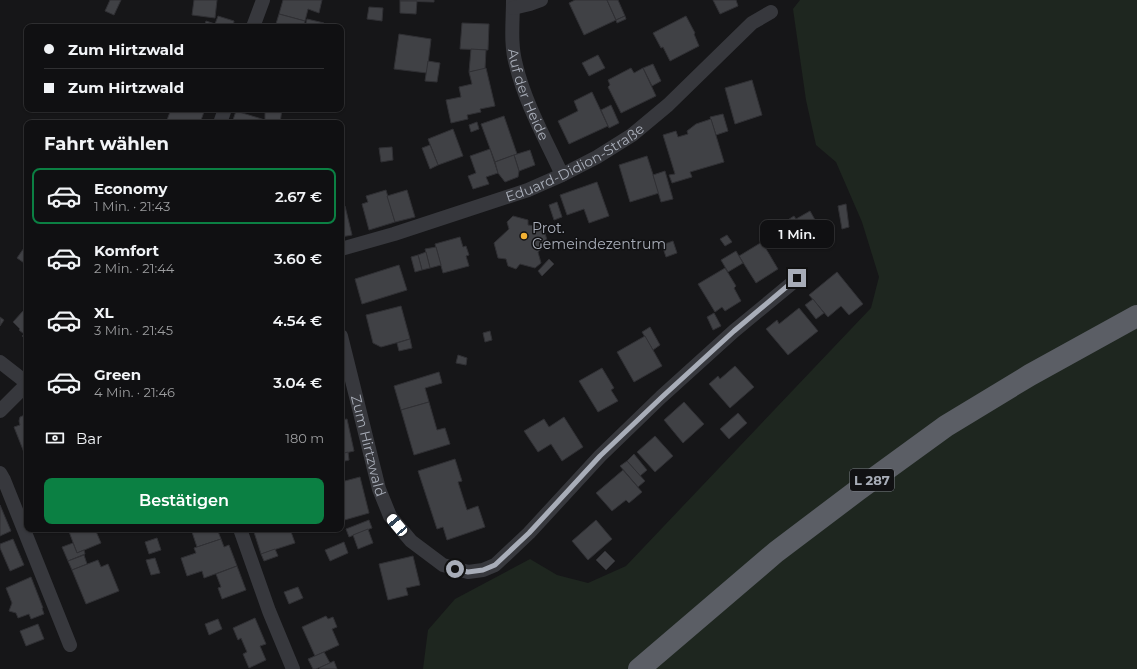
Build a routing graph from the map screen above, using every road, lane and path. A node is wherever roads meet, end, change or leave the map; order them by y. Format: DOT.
graph roads {
  1 [pos="263,0"];
  2 [pos="541,0"];
  3 [pos="513,4"];
  4 [pos="771,12"];
  5 [pos="254,24"];
  6 [pos="562,175"];
  7 [pos="344,249"];
  8 [pos="797,278"];
  9 [pos="1137,316"];
  10 [pos="344,348"];
  11 [pos="0,362"];
  12 [pos="24,381"];
  13 [pos="24,386"];
  14 [pos="0,411"];
  15 [pos="0,473"];
  16 [pos="24,530"];
  17 [pos="25,532"];
  18 [pos="241,532"];
  19 [pos="70,645"];
  20 [pos="293,669"];
  21 [pos="639,669"];
  1 -- 5 [label="street"];
  2 -- 3 [label="street, Auf der Heide"];
  3 -- 6 [label="street, Auf der Heide"];
  4 -- 6 [label="street, Eduard-Didion-Straße"];
  6 -- 7 [label="street, Eduard-Didion-Straße"];
  8 -- 10 [label="street, Zum Hirtzwald"];
  9 -- 21 [label="highway, L 287"];
  11 -- 12 [label="street"];
  13 -- 14 [label="street"];
  15 -- 16 [label="street"];
  17 -- 19 [label="street"];
  18 -- 20 [label="street"];
}
